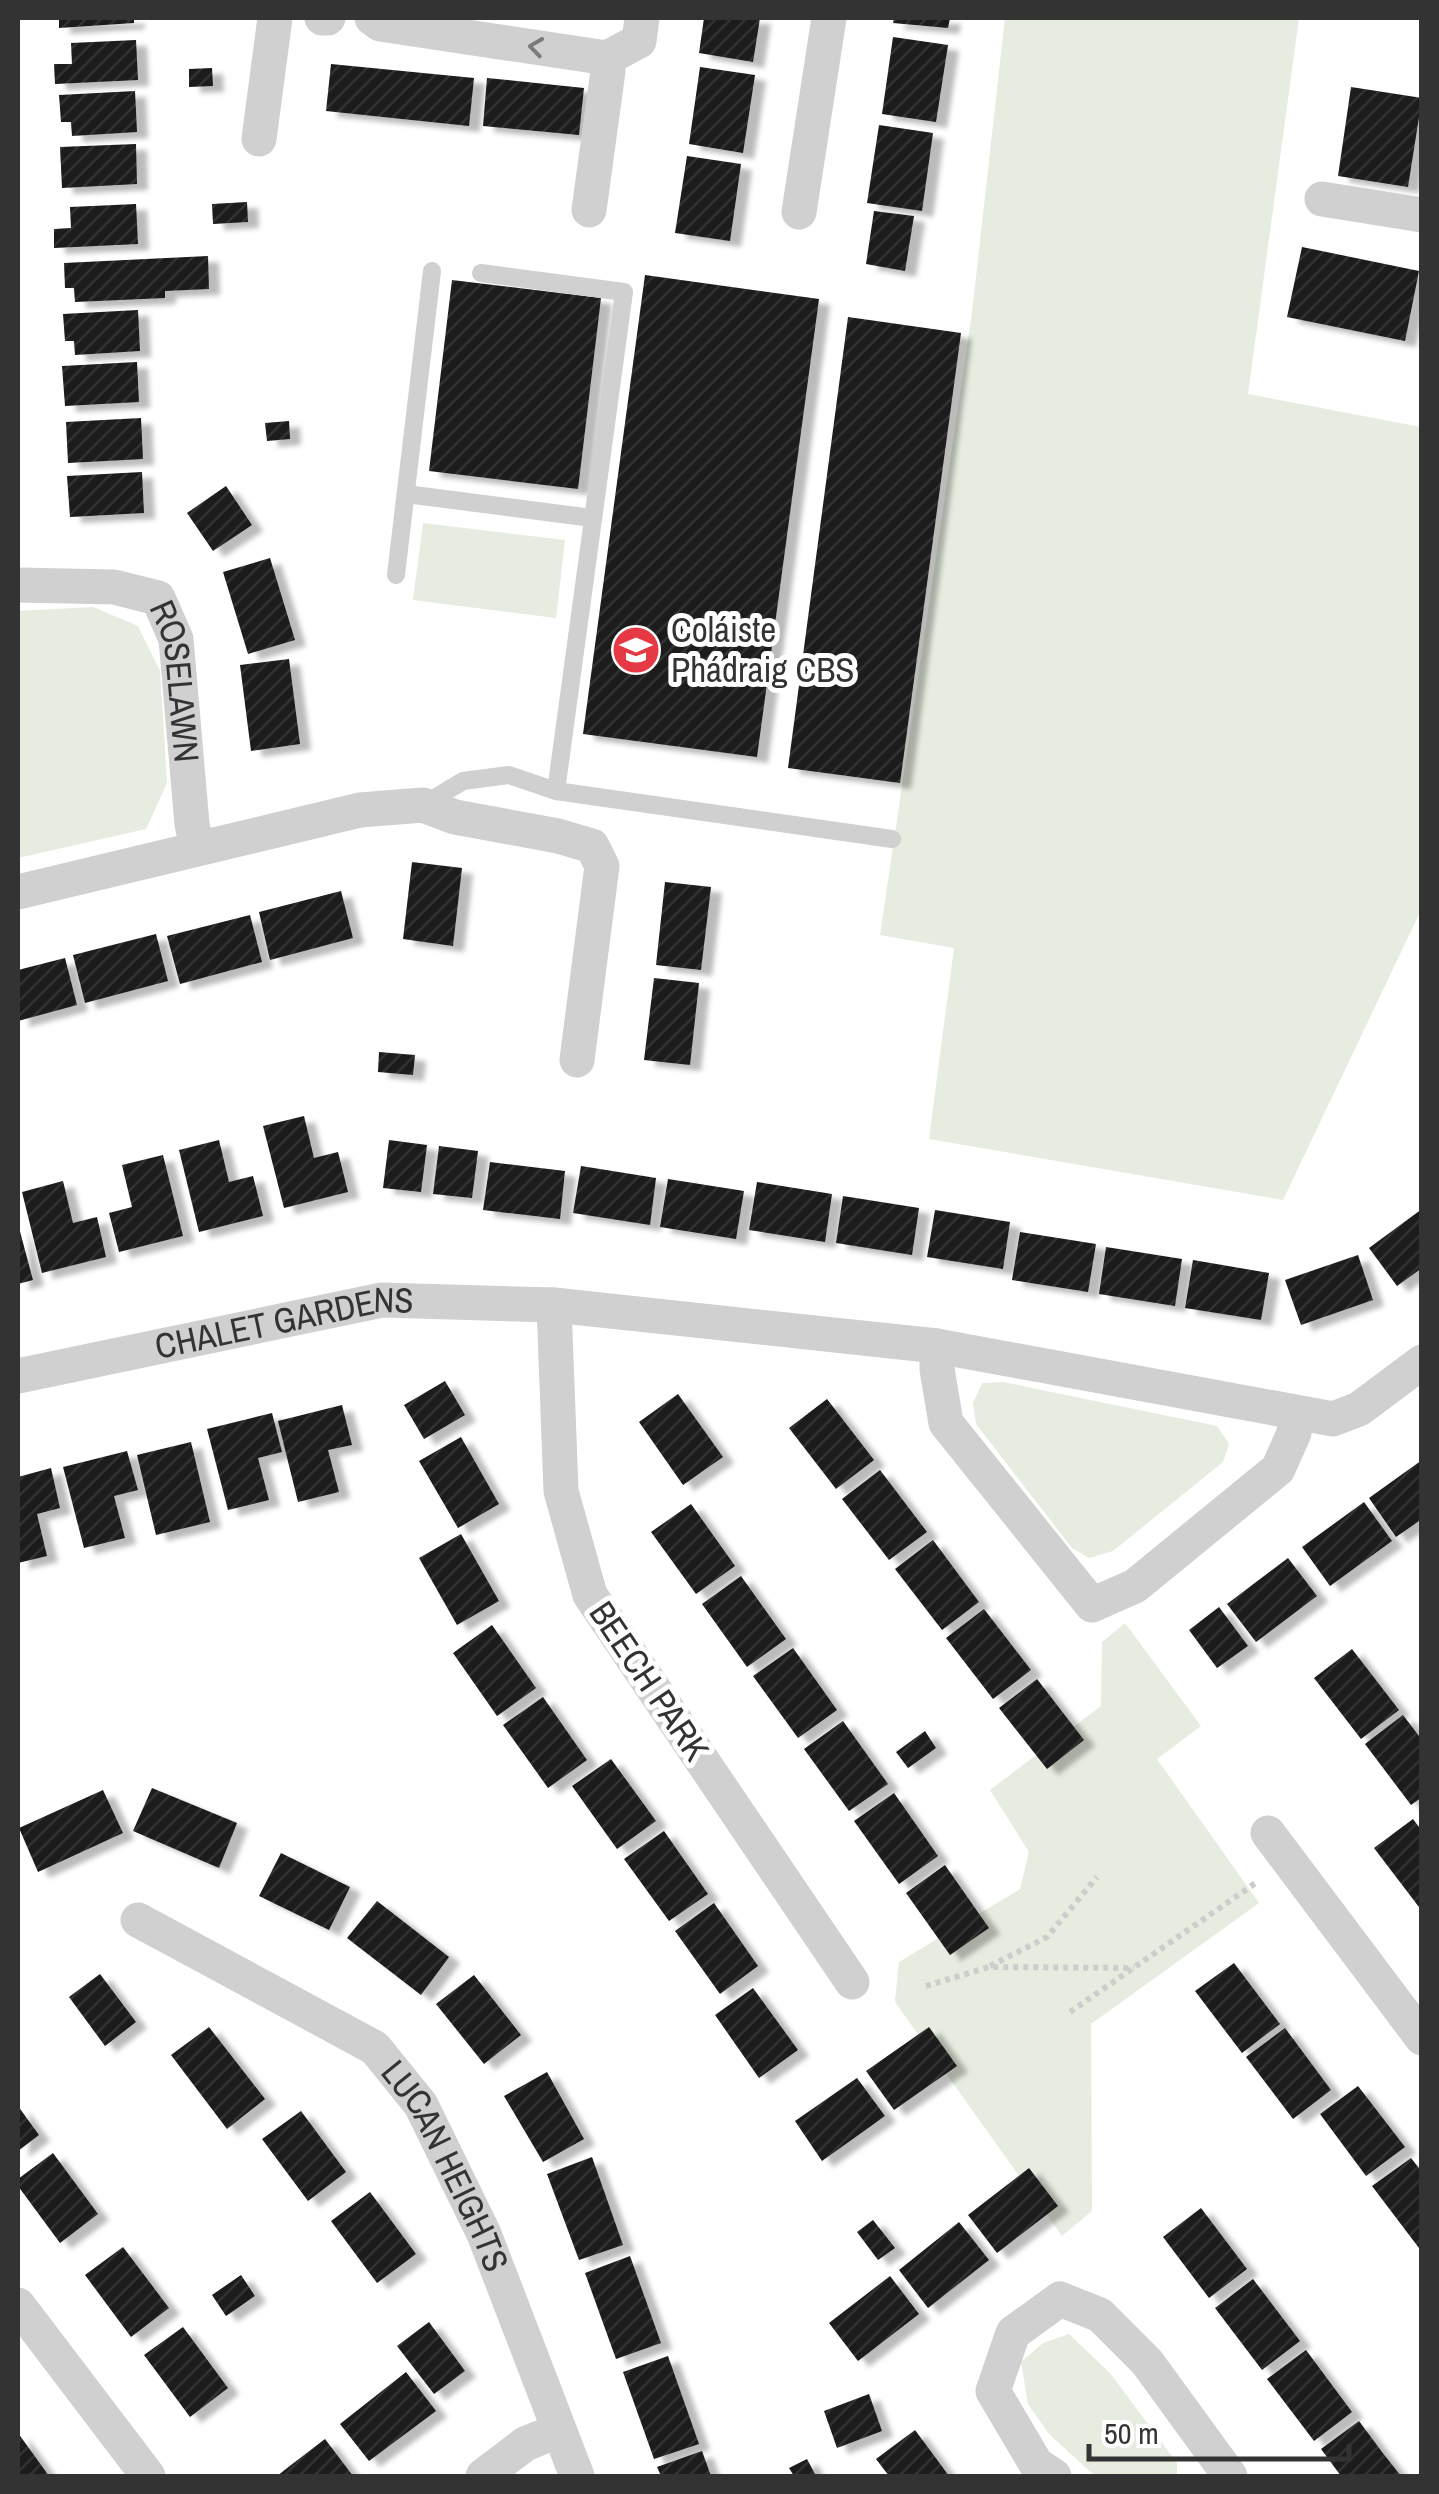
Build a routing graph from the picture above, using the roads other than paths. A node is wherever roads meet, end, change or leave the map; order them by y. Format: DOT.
graph roads {
  1 [pos="274,18"];
  2 [pos="372,18"];
  3 [pos="642,18"];
  4 [pos="829,18"];
  5 [pos="607,58"];
  6 [pos="260,138"];
  7 [pos="1322,199"];
  8 [pos="588,210"];
  9 [pos="799,212"];
  10 [pos="1422,215"];
  11 [pos="432,271"];
  12 [pos="482,273"];
  13 [pos="406,494"];
  14 [pos="592,518"];
  15 [pos="396,575"];
  16 [pos="18,585"];
  17 [pos="556,790"];
  18 [pos="423,804"];
  19 [pos="892,839"];
  20 [pos="197,848"];
  21 [pos="18,892"];
  22 [pos="577,1060"];
  23 [pos="554,1304"];
  24 [pos="936,1346"];
  25 [pos="1422,1362"];
  26 [pos="18,1376"];
  27 [pos="1296,1414"];
  28 [pos="1268,1833"];
  29 [pos="138,1920"];
  30 [pos="852,1982"];
  31 [pos="1422,2038"];
  32 [pos="18,2305"];
  33 [pos="559,2430"];
  34 [pos="148,2476"];
  35 [pos="483,2476"];
  36 [pos="577,2476"];
  37 [pos="1054,2476"];
  38 [pos="1230,2476"];
  1 -- 6 [label="street"];
  5 -- 2 [label="street, one-way"];
  3 -- 5 [label="street"];
  4 -- 9 [label="street"];
  5 -- 8 [label="street"];
  7 -- 10 [label="street"];
  11 -- 13 [label="lane"];
  12 -- 14 [label="lane"];
  13 -- 14 [label="lane"];
  13 -- 15 [label="lane"];
  14 -- 17 [label="lane"];
  16 -- 20 [label="street, ROSELAWN"];
  17 -- 18 [label="lane"];
  17 -- 19 [label="lane"];
  18 -- 20 [label="street"];
  18 -- 22 [label="street"];
  20 -- 21 [label="street"];
  23 -- 24 [label="street"];
  23 -- 26 [label="street, CHALET GARDENS"];
  23 -- 30 [label="street, BEECH PARK"];
  24 -- 27 [label="street"];
  24 -- 27 [label="street"];
  25 -- 27 [label="street"];
  28 -- 31 [label="street"];
  29 -- 33 [label="street, LUCAN HEIGHTS"];
  32 -- 34 [label="street"];
  33 -- 35 [label="street"];
  33 -- 36 [label="street, LUCAN HEIGHTS"];
  37 -- 38 [label="street"];
}
